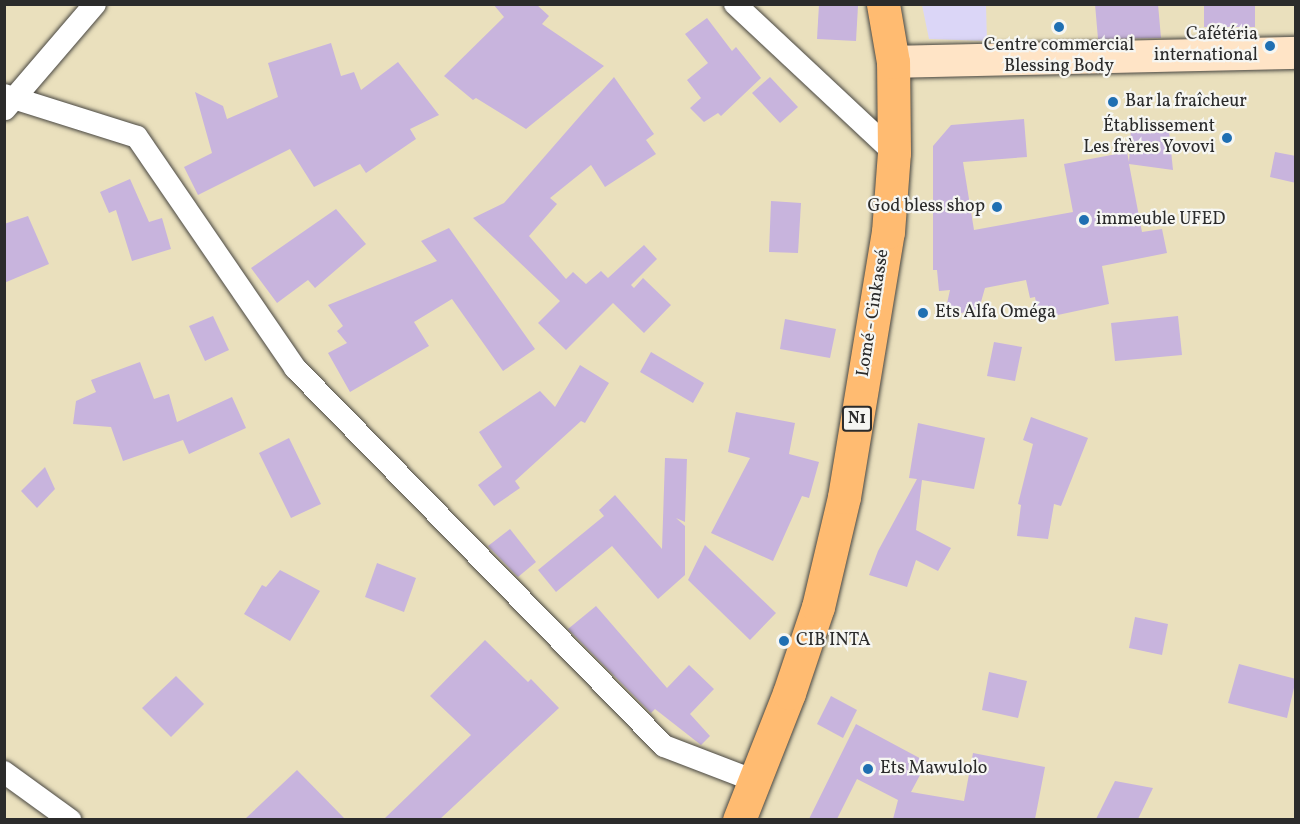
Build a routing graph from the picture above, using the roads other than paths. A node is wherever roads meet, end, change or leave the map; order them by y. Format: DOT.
graph roads {
  1 [pos="95,4"];
  2 [pos="735,4"];
  3 [pos="883,4"];
  4 [pos="1296,53"];
  5 [pos="893,62"];
  6 [pos="8,101"];
  7 [pos="894,153"];
  8 [pos="4,772"];
  9 [pos="751,805"];
  10 [pos="70,819"];
  1 -- 6 [label="street"];
  2 -- 7 [label="street"];
  3 -- 5 [label="highway, Lomé - Cinkassé / N1"];
  4 -- 5 [label="main road"];
  5 -- 7 [label="highway, Lomé - Cinkassé / N1"];
  6 -- 9 [label="street"];
  7 -- 9 [label="highway, Lomé - Cinkassé / N1"];
  8 -- 10 [label="street"];
}
